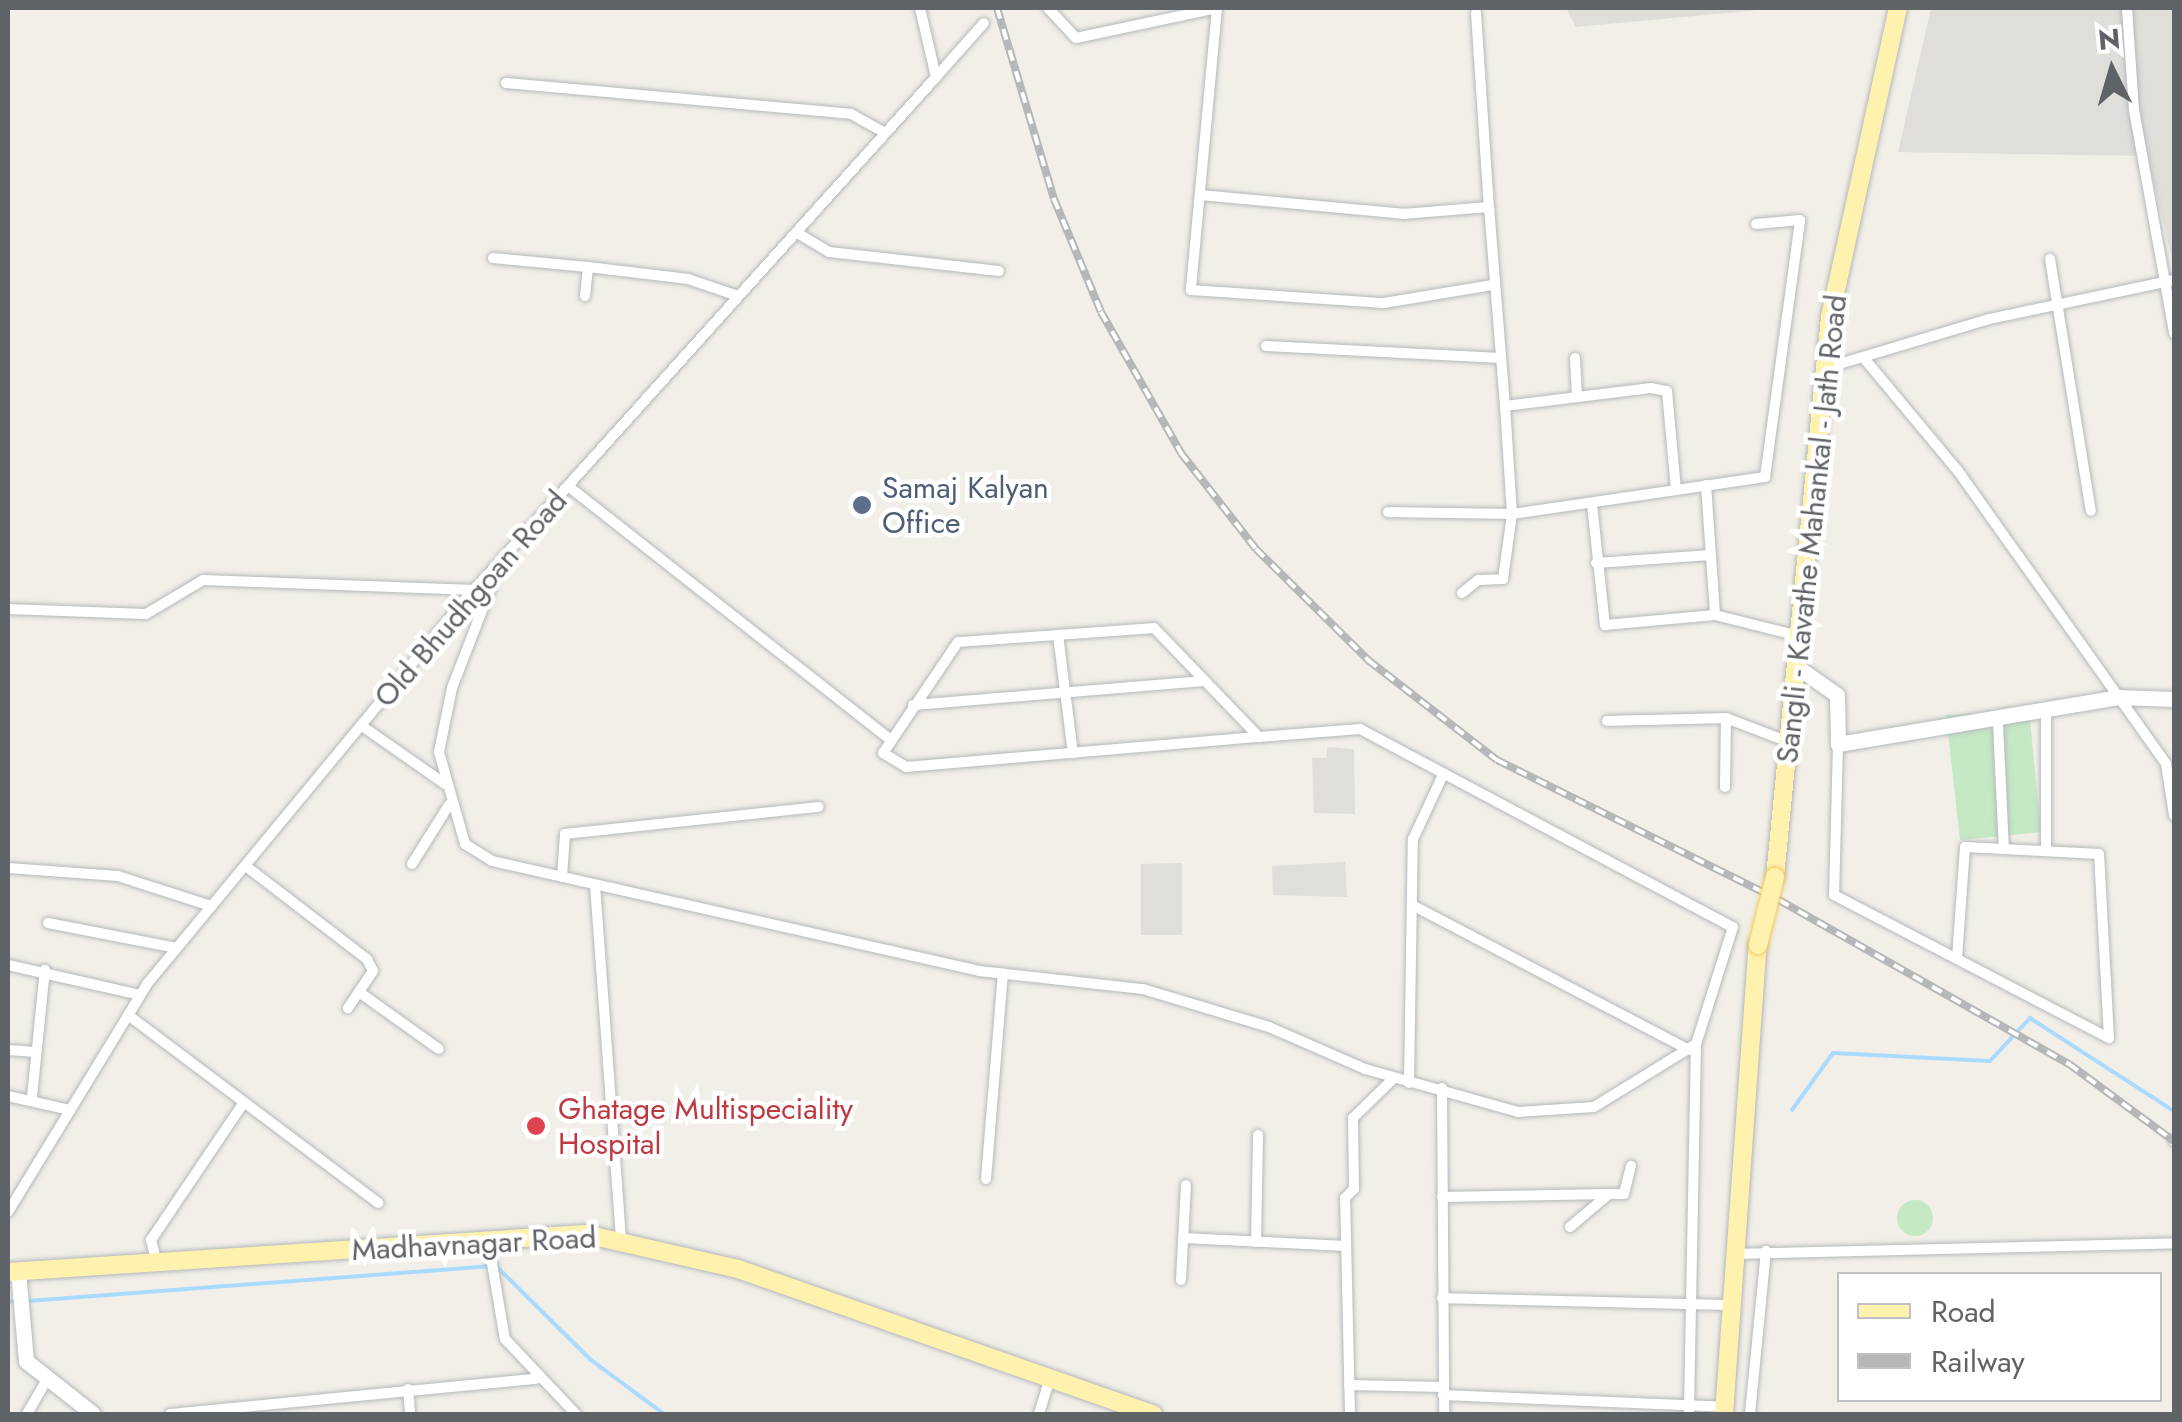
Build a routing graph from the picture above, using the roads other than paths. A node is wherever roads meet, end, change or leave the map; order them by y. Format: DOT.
graph roads {
  1 [pos="920,8"];
  2 [pos="1048,8"];
  3 [pos="1217,8"];
  4 [pos="1898,8"];
  5 [pos="2127,8"];
  6 [pos="1476,13"];
  7 [pos="984,24"];
  8 [pos="936,77"];
  9 [pos="506,83"];
  10 [pos="882,132"];
  11 [pos="1200,195"];
  12 [pos="1489,207"];
  13 [pos="1756,224"];
  14 [pos="799,234"];
  15 [pos="493,258"];
  16 [pos="2050,259"];
  17 [pos="588,267"];
  18 [pos="999,271"];
  19 [pos="2171,281"];
  20 [pos="1493,285"];
  21 [pos="585,296"];
  22 [pos="738,296"];
  23 [pos="2057,307"];
  24 [pos="2174,333"];
  25 [pos="1266,346"];
  26 [pos="1863,357"];
  27 [pos="1501,358"];
  28 [pos="1574,358"];
  29 [pos="1826,368"];
  30 [pos="1577,396"];
  31 [pos="1506,406"];
  32 [pos="568,486"];
  33 [pos="1706,486"];
  34 [pos="1676,490"];
  35 [pos="1592,504"];
  36 [pos="2091,511"];
  37 [pos="1388,512"];
  38 [pos="1512,514"];
  39 [pos="1712,555"];
  40 [pos="502,560"];
  41 [pos="1596,563"];
  42 [pos="475,590"];
  43 [pos="1462,593"];
  44 [pos="8,609"];
  45 [pos="1715,615"];
  46 [pos="1058,635"];
  47 [pos="1800,636"];
  48 [pos="1796,666"];
  49 [pos="1205,681"];
  50 [pos="1066,692"];
  51 [pos="2118,697"];
  52 [pos="2174,699"];
  53 [pos="913,705"];
  54 [pos="2046,714"];
  55 [pos="1726,718"];
  56 [pos="1607,720"];
  57 [pos="1998,723"];
  58 [pos="362,726"];
  59 [pos="1259,737"];
  60 [pos="891,740"];
  61 [pos="1789,742"];
  62 [pos="1838,744"];
  63 [pos="1073,753"];
  64 [pos="2170,764"];
  65 [pos="1442,777"];
  66 [pos="445,784"];
  67 [pos="1725,787"];
  68 [pos="448,805"];
  69 [pos="820,808"];
  70 [pos="2174,815"];
  71 [pos="2004,848"];
  72 [pos="2046,850"];
  73 [pos="412,864"];
  74 [pos="247,867"];
  75 [pos="8,868"];
  76 [pos="562,878"];
  77 [pos="595,885"];
  78 [pos="1412,905"];
  79 [pos="212,906"];
  80 [pos="48,923"];
  81 [pos="177,948"];
  82 [pos="1957,958"];
  83 [pos="8,965"];
  84 [pos="45,970"];
  85 [pos="1002,974"];
  86 [pos="359,992"];
  87 [pos="140,995"];
  88 [pos="348,1008"];
  89 [pos="128,1015"];
  90 [pos="1692,1047"];
  91 [pos="439,1049"];
  92 [pos="8,1050"];
  93 [pos="36,1052"];
  94 [pos="1394,1078"];
  95 [pos="1409,1083"];
  96 [pos="1442,1088"];
  97 [pos="8,1096"];
  98 [pos="32,1097"];
  99 [pos="244,1102"];
  100 [pos="70,1110"];
  101 [pos="1258,1135"];
  102 [pos="1631,1166"];
  103 [pos="986,1179"];
  104 [pos="1186,1185"];
  105 [pos="8,1187"];
  106 [pos="19,1193"];
  107 [pos="1609,1194"];
  108 [pos="1442,1197"];
  109 [pos="378,1203"];
  110 [pos="8,1212"];
  111 [pos="1570,1227"];
  112 [pos="621,1238"];
  113 [pos="1183,1238"];
  114 [pos="488,1240"];
  115 [pos="1256,1242"];
  116 [pos="2174,1243"];
  117 [pos="1346,1246"];
  118 [pos="1766,1251"];
  119 [pos="1739,1254"];
  120 [pos="157,1265"];
  121 [pos="13,1272"];
  122 [pos="1181,1280"];
  123 [pos="1442,1298"];
  124 [pos="1689,1303"];
  125 [pos="1734,1306"];
  126 [pos="536,1378"];
  127 [pos="1049,1381"];
  128 [pos="45,1383"];
  129 [pos="1349,1385"];
  130 [pos="408,1388"];
  131 [pos="1444,1391"];
  132 [pos="1689,1400"];
  133 [pos="1724,1411"];
  134 [pos="27,1414"];
  135 [pos="93,1414"];
  136 [pos="170,1414"];
  137 [pos="410,1414"];
  138 [pos="576,1414"];
  139 [pos="1039,1414"];
  140 [pos="1153,1414"];
  141 [pos="1350,1414"];
  142 [pos="1444,1414"];
  143 [pos="1688,1414"];
  144 [pos="1750,1414"];
  1 -- 8 [label="street"];
  2 -- 3 [label="street"];
  3 -- 11 [label="street"];
  4 -- 29 [label="main road, Sangli - Kavathe Mahankal - Jath Road"];
  5 -- 19 [label="street"];
  6 -- 12 [label="street"];
  7 -- 8 [label="street, Old Bhudhgoan Road"];
  8 -- 10 [label="street, Old Bhudhgoan Road"];
  9 -- 10 [label="street"];
  10 -- 14 [label="street, Old Bhudhgoan Road"];
  11 -- 12 [label="street"];
  11 -- 20 [label="street"];
  12 -- 20 [label="street"];
  13 -- 33 [label="street"];
  14 -- 18 [label="street"];
  14 -- 22 [label="street, Old Bhudhgoan Road"];
  15 -- 17 [label="street"];
  16 -- 23 [label="street"];
  17 -- 21 [label="street"];
  17 -- 22 [label="street"];
  19 -- 23 [label="street"];
  19 -- 24 [label="street"];
  20 -- 27 [label="street"];
  22 -- 32 [label="street, Old Bhudhgoan Road"];
  23 -- 26 [label="street"];
  23 -- 36 [label="street"];
  25 -- 27 [label="street"];
  26 -- 29 [label="street"];
  26 -- 51 [label="street"];
  27 -- 31 [label="street"];
  28 -- 30 [label="street"];
  29 -- 47 [label="main road, Sangli - Kavathe Mahankal - Jath Road"];
  30 -- 31 [label="street"];
  30 -- 34 [label="street"];
  31 -- 38 [label="street"];
  32 -- 40 [label="street, Old Bhudhgoan Road"];
  32 -- 60 [label="street"];
  33 -- 34 [label="street"];
  33 -- 39 [label="street"];
  34 -- 35 [label="street"];
  35 -- 38 [label="street"];
  35 -- 41 [label="street"];
  37 -- 38 [label="street"];
  38 -- 43 [label="street"];
  39 -- 41 [label="street"];
  39 -- 45 [label="street"];
  40 -- 42 [label="street, Old Bhudhgoan Road"];
  40 -- 66 [label="street"];
  41 -- 45 [label="street"];
  42 -- 44 [label="street"];
  42 -- 58 [label="street, Old Bhudhgoan Road"];
  45 -- 47 [label="street"];
  46 -- 49 [label="street"];
  46 -- 50 [label="street"];
  46 -- 53 [label="street"];
  47 -- 48 [label="main road, Sangli - Kavathe Mahankal - Jath Road"];
  48 -- 61 [label="main road, Sangli - Kavathe Mahankal - Jath Road"];
  48 -- 62 [label="street"];
  49 -- 50 [label="street"];
  49 -- 59 [label="street"];
  50 -- 53 [label="street"];
  50 -- 63 [label="street"];
  51 -- 52 [label="street"];
  51 -- 54 [label="street"];
  51 -- 64 [label="street"];
  53 -- 60 [label="street"];
  54 -- 57 [label="street"];
  54 -- 72 [label="street"];
  55 -- 56 [label="street"];
  55 -- 61 [label="street"];
  55 -- 67 [label="street"];
  57 -- 62 [label="street"];
  57 -- 71 [label="street"];
  58 -- 66 [label="street"];
  58 -- 74 [label="street, Old Bhudhgoan Road"];
  59 -- 63 [label="street"];
  59 -- 65 [label="street"];
  60 -- 63 [label="street"];
  61 -- 119 [label="main road, Sangli - Kavathe Mahankal - Jath Road, bridge"];
  62 -- 82 [label="street"];
  64 -- 70 [label="street"];
  65 -- 78 [label="street"];
  65 -- 90 [label="street"];
  66 -- 68 [label="street"];
  68 -- 73 [label="street"];
  68 -- 76 [label="street"];
  69 -- 76 [label="street"];
  71 -- 72 [label="street"];
  71 -- 82 [label="street"];
  72 -- 82 [label="street"];
  74 -- 79 [label="street, Old Bhudhgoan Road"];
  74 -- 86 [label="street"];
  75 -- 79 [label="street"];
  76 -- 77 [label="street"];
  77 -- 85 [label="street"];
  77 -- 112 [label="street"];
  78 -- 90 [label="street"];
  78 -- 95 [label="street"];
  79 -- 81 [label="street, Old Bhudhgoan Road"];
  80 -- 81 [label="street"];
  81 -- 87 [label="street, Old Bhudhgoan Road"];
  83 -- 84 [label="street"];
  84 -- 87 [label="street"];
  84 -- 93 [label="street"];
  85 -- 94 [label="street"];
  85 -- 103 [label="street"];
  86 -- 88 [label="street"];
  86 -- 91 [label="street"];
  87 -- 89 [label="street, Old Bhudhgoan Road"];
  89 -- 99 [label="street"];
  89 -- 100 [label="street, Old Bhudhgoan Road"];
  90 -- 96 [label="street"];
  90 -- 124 [label="street"];
  92 -- 93 [label="street"];
  93 -- 98 [label="street"];
  94 -- 95 [label="street"];
  94 -- 117 [label="street"];
  95 -- 96 [label="street"];
  96 -- 108 [label="street"];
  97 -- 98 [label="street"];
  98 -- 100 [label="street"];
  99 -- 109 [label="street"];
  99 -- 120 [label="street"];
  100 -- 106 [label="street, Old Bhudhgoan Road"];
  101 -- 115 [label="street"];
  102 -- 107 [label="street"];
  104 -- 113 [label="street"];
  105 -- 106 [label="street"];
  106 -- 110 [label="street, Old Bhudhgoan Road"];
  107 -- 108 [label="street"];
  107 -- 111 [label="street"];
  108 -- 123 [label="street"];
  112 -- 114 [label="main road, Madhavnagar Road"];
  112 -- 127 [label="main road, Madhavnagar Road"];
  113 -- 115 [label="street"];
  113 -- 122 [label="street"];
  114 -- 120 [label="main road, Madhavnagar Road"];
  114 -- 126 [label="street"];
  115 -- 117 [label="street"];
  116 -- 118 [label="street"];
  117 -- 129 [label="street"];
  118 -- 119 [label="street"];
  118 -- 144 [label="street"];
  119 -- 125 [label="main road, Sangli - Kavathe Mahankal - Jath Road"];
  120 -- 121 [label="main road, Madhavnagar Road"];
  121 -- 128 [label="street"];
  123 -- 124 [label="street"];
  123 -- 131 [label="street"];
  124 -- 125 [label="street"];
  124 -- 132 [label="street"];
  125 -- 133 [label="main road, Sangli - Kavathe Mahankal - Jath Road"];
  126 -- 130 [label="street"];
  126 -- 138 [label="street"];
  127 -- 139 [label="street"];
  127 -- 140 [label="main road, Madhavnagar Road"];
  128 -- 134 [label="street"];
  128 -- 135 [label="street"];
  129 -- 131 [label="street"];
  129 -- 141 [label="street"];
  130 -- 136 [label="street"];
  130 -- 137 [label="street"];
  131 -- 132 [label="street"];
  131 -- 142 [label="street"];
  132 -- 133 [label="street"];
  132 -- 143 [label="street"];
}
